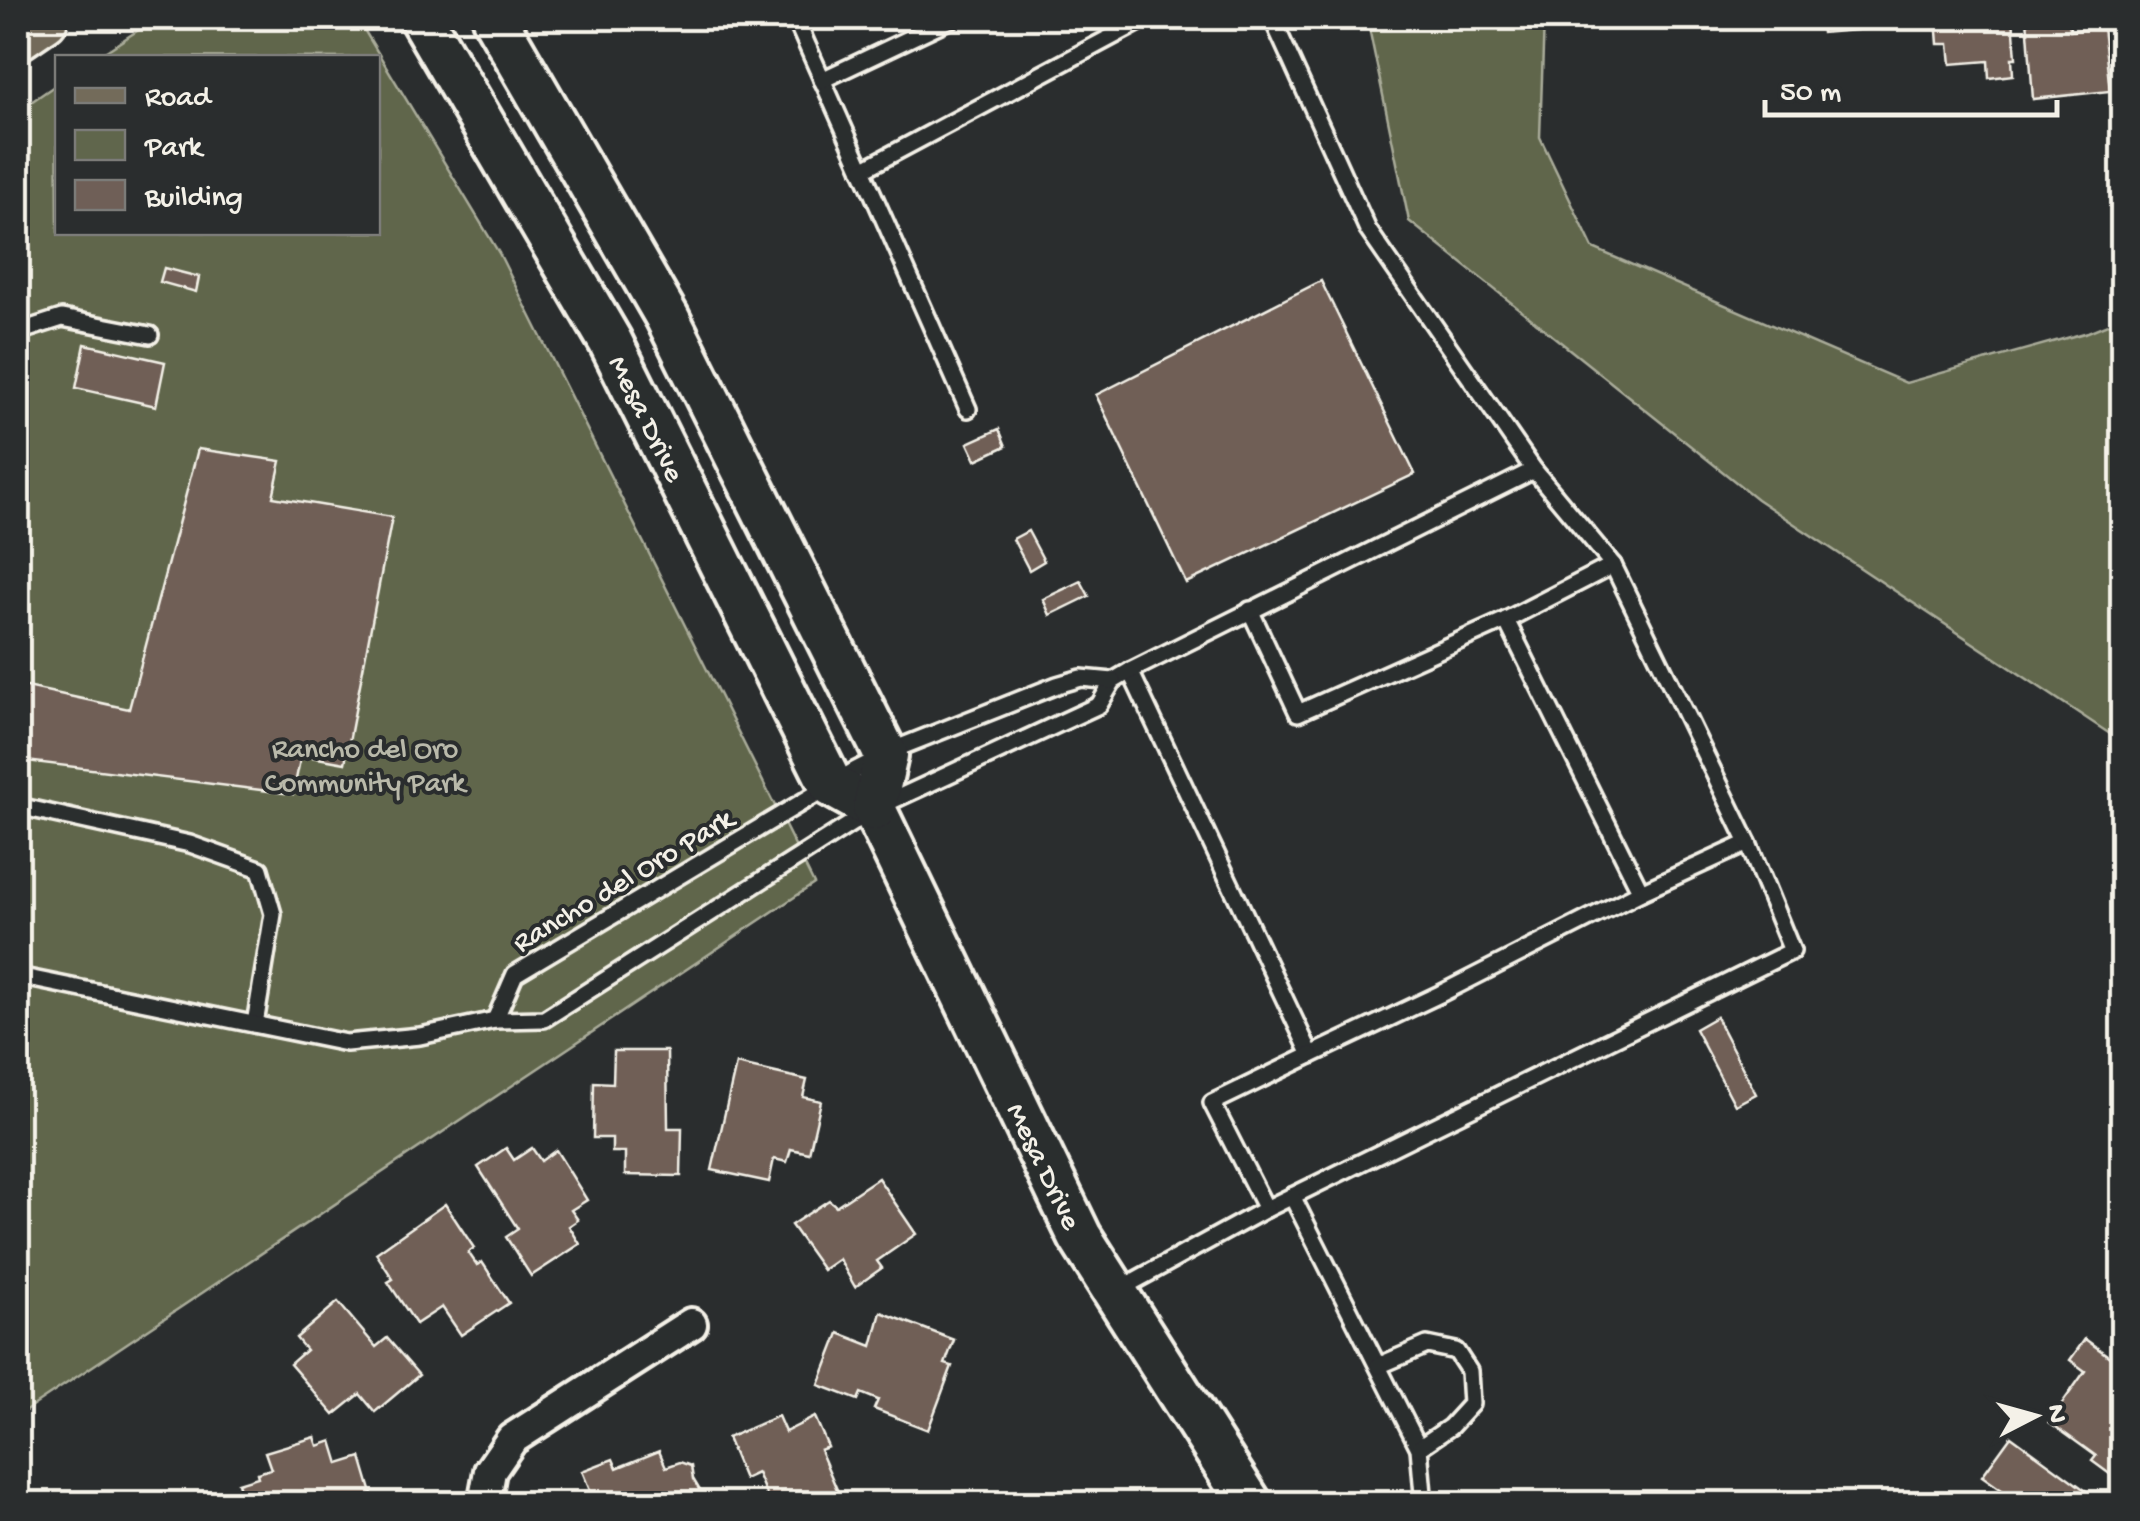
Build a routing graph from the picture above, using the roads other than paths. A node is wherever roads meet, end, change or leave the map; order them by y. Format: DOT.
graph roads {
  1 [pos="43,18"];
  2 [pos="422,18"];
  3 [pos="494,18"];
  4 [pos="795,18"];
  5 [pos="953,18"];
  6 [pos="1147,18"];
  7 [pos="1272,18"];
  8 [pos="18,34"];
  9 [pos="822,80"];
  10 [pos="862,170"];
  11 [pos="18,332"];
  12 [pos="150,336"];
  13 [pos="968,409"];
  14 [pos="1534,470"];
  15 [pos="1613,565"];
  16 [pos="1250,610"];
  17 [pos="1506,620"];
  18 [pos="1130,671"];
  19 [pos="1113,681"];
  20 [pos="858,770"];
  21 [pos="18,806"];
  22 [pos="874,809"];
  23 [pos="1748,843"];
  24 [pos="1640,892"];
  25 [pos="18,976"];
  26 [pos="495,1020"];
  27 [pos="254,1024"];
  28 [pos="1312,1054"];
  29 [pos="1292,1196"];
  30 [pos="1266,1209"];
  31 [pos="1115,1292"];
  32 [pos="691,1324"];
  33 [pos="1378,1366"];
  34 [pos="1419,1448"];
  35 [pos="484,1504"];
  36 [pos="1250,1504"];
  37 [pos="1418,1504"];
  1 -- 8 [label="main road"];
  2 -- 20 [label="main road, Mesa Drive"];
  3 -- 20 [label="main road, Mesa Drive"];
  4 -- 9 [label="lane"];
  5 -- 9 [label="lane"];
  6 -- 10 [label="lane"];
  7 -- 14 [label="lane"];
  9 -- 10 [label="lane"];
  10 -- 13 [label="lane"];
  11 -- 12 [label="lane"];
  14 -- 15 [label="lane"];
  14 -- 16 [label="lane"];
  15 -- 17 [label="lane"];
  15 -- 23 [label="lane"];
  16 -- 17 [label="lane"];
  16 -- 18 [label="lane"];
  17 -- 24 [label="lane"];
  18 -- 19 [label="lane"];
  18 -- 28 [label="lane"];
  19 -- 20 [label="lane, Rancho del Oro Park"];
  19 -- 22 [label="lane"];
  20 -- 22 [label="main road"];
  20 -- 26 [label="lane, Rancho del Oro Park"];
  21 -- 27 [label="lane"];
  22 -- 26 [label="lane"];
  22 -- 31 [label="main road, Mesa Drive"];
  23 -- 24 [label="lane"];
  23 -- 29 [label="lane"];
  24 -- 28 [label="lane"];
  25 -- 27 [label="lane"];
  26 -- 27 [label="lane"];
  28 -- 30 [label="lane"];
  29 -- 30 [label="lane"];
  29 -- 33 [label="lane"];
  30 -- 31 [label="lane"];
  31 -- 36 [label="main road, Mesa Drive"];
  32 -- 35 [label="street"];
  33 -- 34 [label="lane"];
  33 -- 34 [label="lane"];
  34 -- 37 [label="lane"];
}
